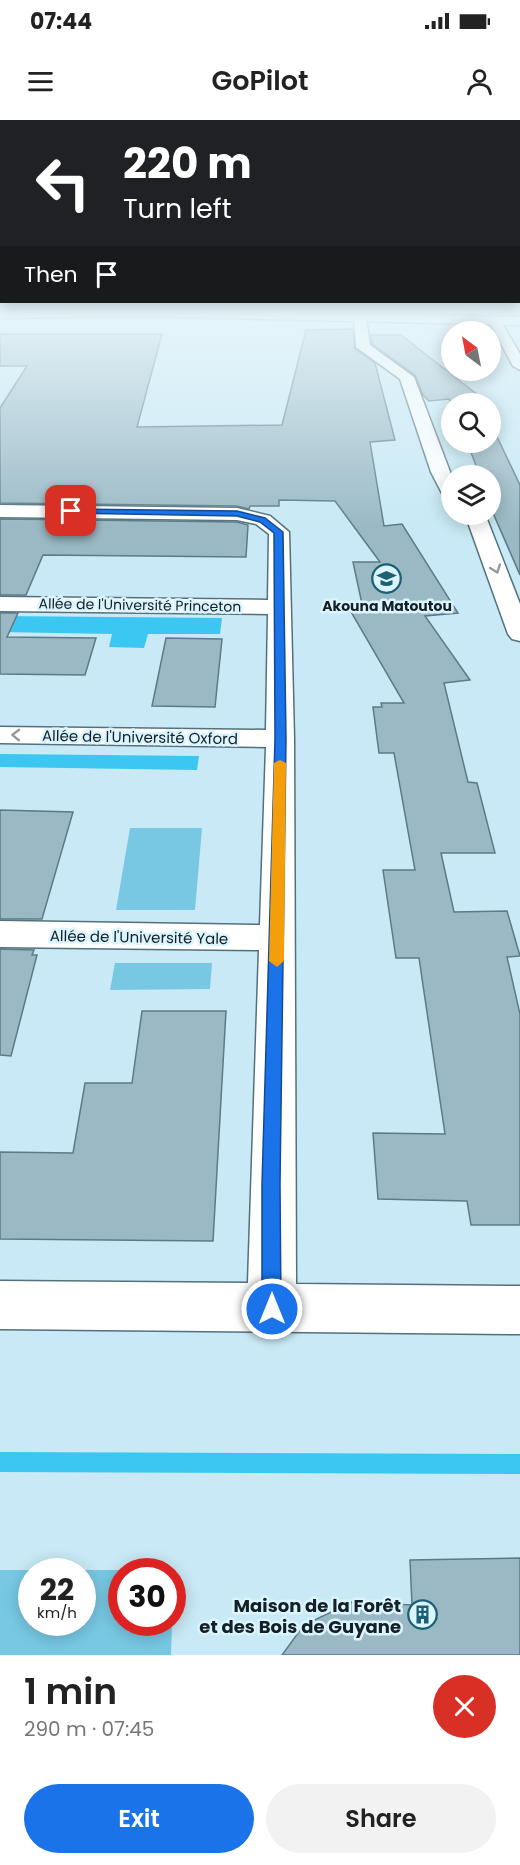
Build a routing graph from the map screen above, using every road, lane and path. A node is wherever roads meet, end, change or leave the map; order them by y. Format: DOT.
graph roads {
  1 [pos="409,384"];
  2 [pos="441,470"];
  3 [pos="0,511"];
  4 [pos="480,525"];
  5 [pos="0,604"];
  6 [pos="280,607"];
  7 [pos="520,634"];
  8 [pos="0,735"];
  9 [pos="280,739"];
  10 [pos="0,934"];
  11 [pos="277,939"];
  12 [pos="0,1305"];
  13 [pos="272,1309"];
  14 [pos="520,1310"];
  1 -- 2 [label="street"];
  3 -- 6 [label="street"];
  4 -- 7 [label="street, one-way"];
  5 -- 6 [label="street, Allée de l'Université Princeton"];
  6 -- 9 [label="street"];
  9 -- 8 [label="street, Allée de l'Université Oxford, one-way"];
  9 -- 11 [label="street"];
  10 -- 11 [label="street, Allée de l'Université Yale"];
  11 -- 13 [label="street"];
  12 -- 13 [label="street"];
  13 -- 14 [label="street"];
}
